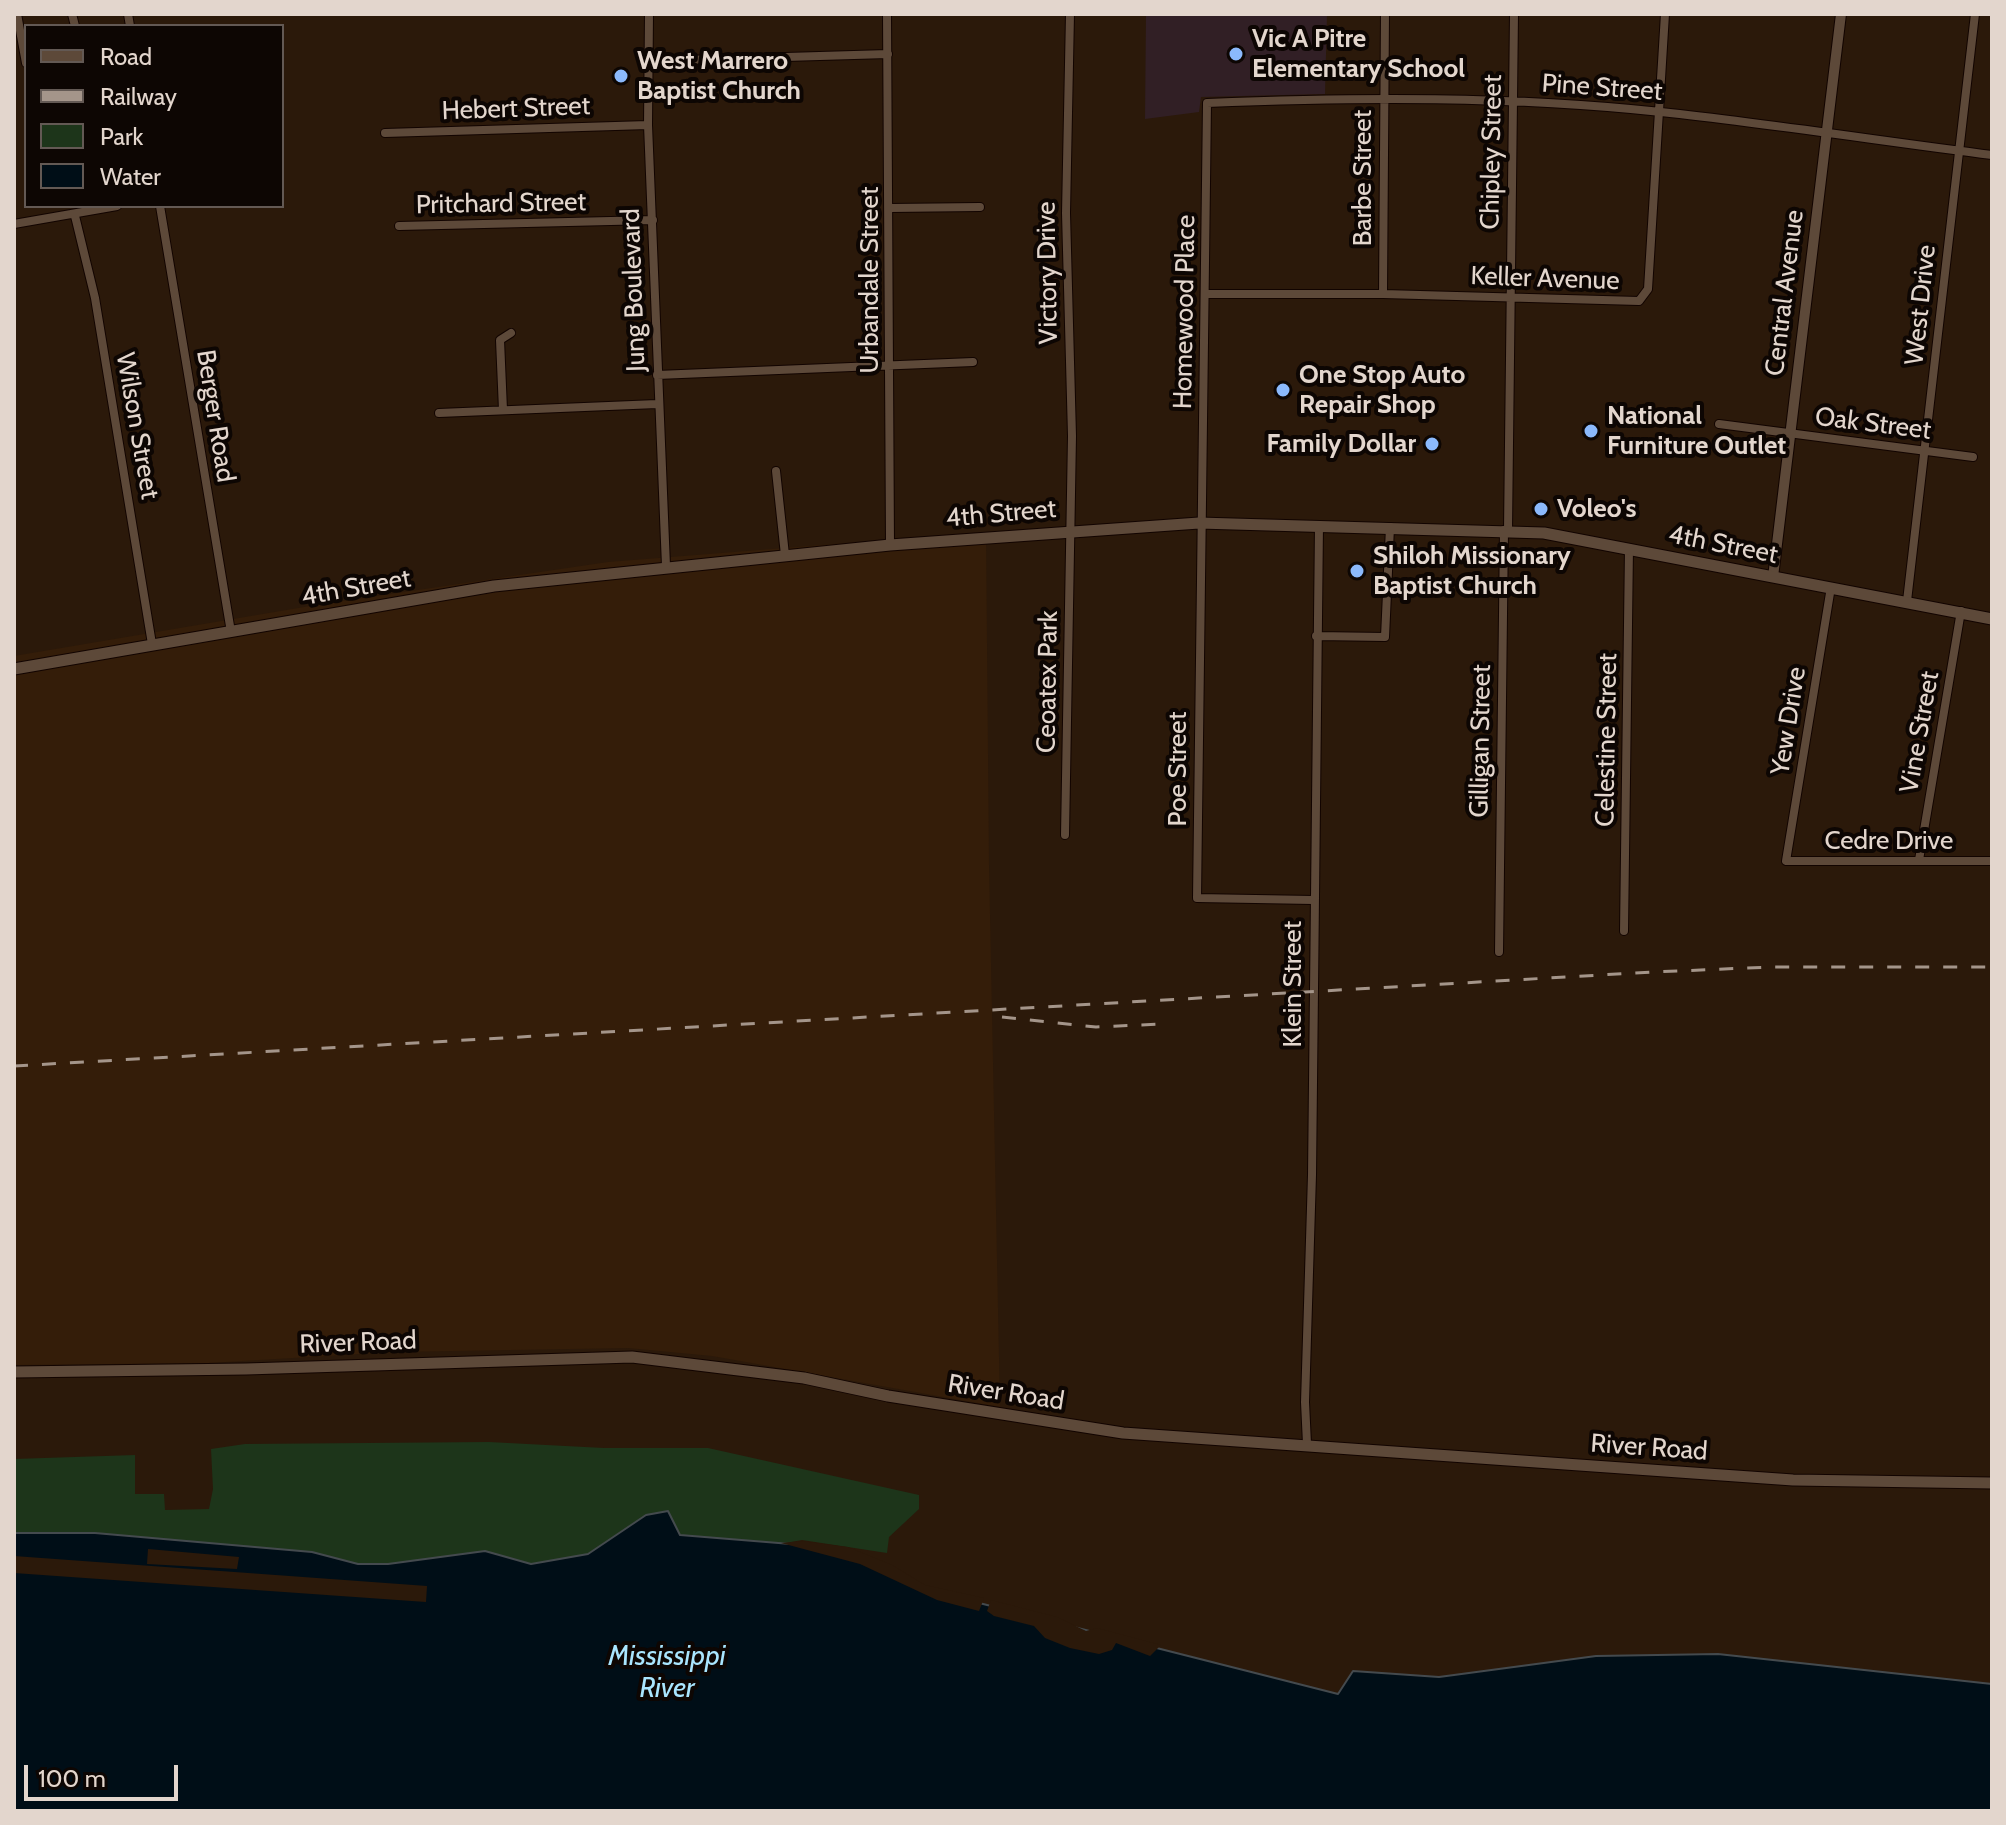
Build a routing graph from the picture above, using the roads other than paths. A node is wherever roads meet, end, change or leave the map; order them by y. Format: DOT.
graph roads {
  1 [pos="17,14"];
  2 [pos="649,14"];
  3 [pos="887,14"];
  4 [pos="1070,14"];
  5 [pos="1385,14"];
  6 [pos="1514,14"];
  7 [pos="1665,14"];
  8 [pos="1841,14"];
  9 [pos="1975,14"];
  10 [pos="24,52"];
  11 [pos="888,54"];
  12 [pos="649,61"];
  13 [pos="1384,101"];
  14 [pos="1513,102"];
  15 [pos="1207,103"];
  16 [pos="1660,112"];
  17 [pos="648,125"];
  18 [pos="385,133"];
  19 [pos="1827,135"];
  20 [pos="1958,151"];
  21 [pos="1992,155"];
  22 [pos="980,207"];
  23 [pos="49,208"];
  24 [pos="105,208"];
  25 [pos="160,208"];
  26 [pos="890,208"];
  27 [pos="75,216"];
  28 [pos="47,217"];
  29 [pos="653,220"];
  30 [pos="14,224"];
  31 [pos="399,226"];
  32 [pos="1206,294"];
  33 [pos="1383,294"];
  34 [pos="1511,297"];
  35 [pos="511,333"];
  36 [pos="973,362"];
  37 [pos="891,363"];
  38 [pos="657,375"];
  39 [pos="657,404"];
  40 [pos="503,410"];
  41 [pos="439,413"];
  42 [pos="1719,424"];
  43 [pos="1790,433"];
  44 [pos="1924,451"];
  45 [pos="1973,457"];
  46 [pos="776,471"];
  47 [pos="1199,523"];
  48 [pos="1319,525"];
  49 [pos="1390,526"];
  50 [pos="1506,530"];
  51 [pos="1070,531"];
  52 [pos="890,545"];
  53 [pos="1629,548"];
  54 [pos="785,555"];
  55 [pos="666,566"];
  56 [pos="1773,577"];
  57 [pos="1831,587"];
  58 [pos="1907,601"];
  59 [pos="1961,611"];
  60 [pos="1992,619"];
  61 [pos="231,632"];
  62 [pos="1316,636"];
  63 [pos="152,644"];
  64 [pos="14,669"];
  65 [pos="1065,835"];
  66 [pos="1919,860"];
  67 [pos="1786,861"];
  68 [pos="1992,861"];
  69 [pos="1313,900"];
  70 [pos="1624,931"];
  71 [pos="1499,952"];
  72 [pos="14,1372"];
  73 [pos="1307,1444"];
  74 [pos="1992,1483"];
  1 -- 10 [label="street"];
  2 -- 12 [label="street, Jung Boulevard"];
  3 -- 11 [label="street, Urbandale Street"];
  4 -- 51 [label="street, Victory Drive"];
  5 -- 13 [label="street, Barbe Street"];
  6 -- 14 [label="street, Chipley Street"];
  7 -- 16 [label="street, Keller Avenue"];
  8 -- 19 [label="street, Central Avenue"];
  9 -- 20 [label="street, West Drive"];
  11 -- 12 [label="street"];
  11 -- 26 [label="street, Urbandale Street"];
  12 -- 17 [label="street, Jung Boulevard"];
  13 -- 14 [label="street, Pine Street"];
  13 -- 15 [label="street, Pine Street"];
  13 -- 33 [label="street, Barbe Street"];
  14 -- 16 [label="street, Pine Street"];
  14 -- 34 [label="street, Chipley Street"];
  15 -- 32 [label="street, Homewood Place"];
  16 -- 19 [label="street, Pine Street"];
  16 -- 34 [label="street, Keller Avenue"];
  17 -- 18 [label="street, Hebert Street"];
  17 -- 29 [label="street, Jung Boulevard"];
  19 -- 20 [label="street, Pine Street"];
  19 -- 43 [label="street, Central Avenue"];
  20 -- 21 [label="street, Pine Street"];
  20 -- 44 [label="street, West Drive"];
  22 -- 26 [label="street"];
  23 -- 28 [label="street"];
  24 -- 27 [label="street"];
  25 -- 61 [label="street, Berger Road"];
  26 -- 37 [label="street, Urbandale Street"];
  27 -- 28 [label="street"];
  27 -- 63 [label="street, Wilson Street"];
  28 -- 30 [label="street"];
  29 -- 31 [label="street, Pritchard Street"];
  29 -- 38 [label="street, Jung Boulevard"];
  32 -- 33 [label="street, Keller Avenue"];
  32 -- 47 [label="street, Homewood Place"];
  33 -- 34 [label="street, Keller Avenue"];
  34 -- 50 [label="street, Chipley Street"];
  35 -- 40 [label="street"];
  36 -- 37 [label="street"];
  37 -- 38 [label="street"];
  37 -- 52 [label="street, Urbandale Street"];
  38 -- 39 [label="street, Jung Boulevard"];
  39 -- 40 [label="street"];
  39 -- 55 [label="street, Jung Boulevard"];
  40 -- 41 [label="street"];
  42 -- 43 [label="street, Oak Street"];
  43 -- 44 [label="street, Oak Street"];
  43 -- 56 [label="street, Central Avenue"];
  44 -- 45 [label="street, Oak Street"];
  44 -- 58 [label="street, West Drive"];
  46 -- 54 [label="street"];
  47 -- 48 [label="main road, 4th Street"];
  47 -- 51 [label="main road, 4th Street"];
  47 -- 69 [label="street, Poe Street"];
  48 -- 49 [label="main road, 4th Street"];
  48 -- 62 [label="street, Klein Street"];
  49 -- 50 [label="main road, 4th Street"];
  49 -- 62 [label="street"];
  50 -- 53 [label="main road, 4th Street"];
  50 -- 71 [label="street, Gilligan Street"];
  51 -- 52 [label="main road, 4th Street"];
  51 -- 65 [label="street, Ceoatex Park"];
  52 -- 54 [label="main road, 4th Street"];
  53 -- 56 [label="main road, 4th Street"];
  53 -- 70 [label="street, Celestine Street"];
  54 -- 55 [label="main road, 4th Street"];
  55 -- 61 [label="main road, 4th Street"];
  56 -- 57 [label="main road, 4th Street"];
  57 -- 58 [label="main road, 4th Street"];
  57 -- 67 [label="street, Yew Drive"];
  58 -- 59 [label="main road, 4th Street"];
  59 -- 60 [label="main road, 4th Street"];
  59 -- 66 [label="street, Vine Street"];
  61 -- 63 [label="main road, 4th Street"];
  62 -- 69 [label="street, Klein Street"];
  63 -- 64 [label="main road, 4th Street"];
  66 -- 67 [label="street, Cedre Drive"];
  66 -- 68 [label="street, Cedre Drive"];
  69 -- 73 [label="street, Klein Street"];
  72 -- 73 [label="main road, River Road"];
  73 -- 74 [label="main road, River Road"];
}
